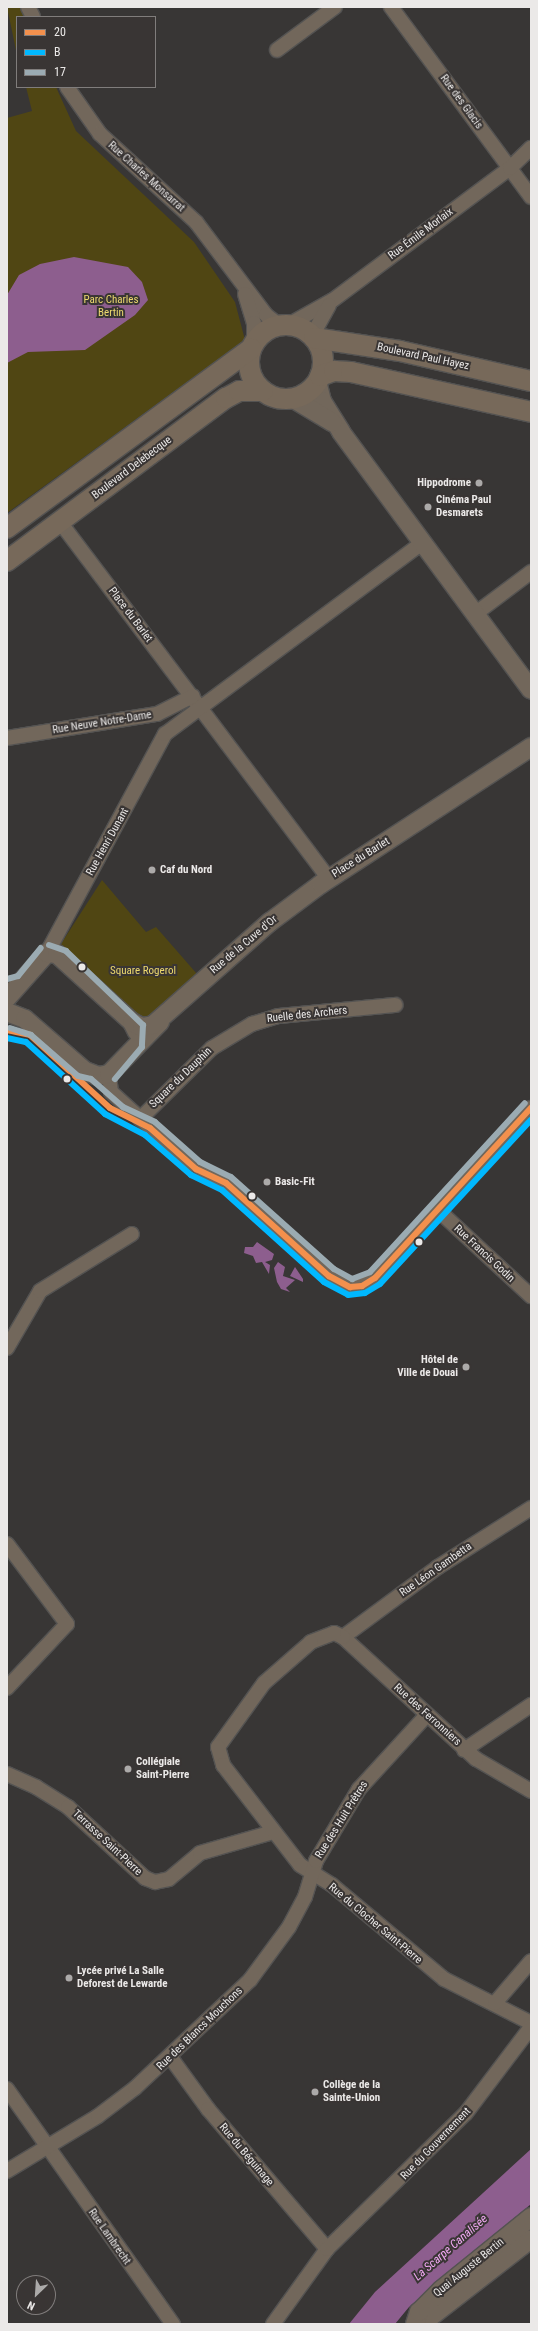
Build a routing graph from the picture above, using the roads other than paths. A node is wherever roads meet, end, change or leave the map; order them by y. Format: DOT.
graph roads {
  1 [pos="28,7"];
  2 [pos="335,7"];
  3 [pos="391,7"];
  4 [pos="32,16"];
  5 [pos="277,50"];
  6 [pos="68,88"];
  7 [pos="531,148"];
  8 [pos="531,158"];
  9 [pos="510,168"];
  10 [pos="531,197"];
  11 [pos="229,264"];
  12 [pos="333,300"];
  13 [pos="284,325"];
  14 [pos="313,337"];
  15 [pos="253,346"];
  16 [pos="319,378"];
  17 [pos="531,381"];
  18 [pos="263,391"];
  19 [pos="292,398"];
  20 [pos="531,412"];
  21 [pos="341,432"];
  22 [pos="60,522"];
  23 [pos="7,528"];
  24 [pos="422,543"];
  25 [pos="7,561"];
  26 [pos="531,572"];
  27 [pos="476,614"];
  28 [pos="531,690"];
  29 [pos="196,702"];
  30 [pos="7,738"];
  31 [pos="531,747"];
  32 [pos="329,879"];
  33 [pos="48,953"];
  34 [pos="15,985"];
  35 [pos="7,998"];
  36 [pos="395,1005"];
  37 [pos="7,1012"];
  38 [pos="164,1017"];
  39 [pos="7,1022"];
  40 [pos="132,1022"];
  41 [pos="39,1030"];
  42 [pos="223,1038"];
  43 [pos="132,1050"];
  44 [pos="108,1074"];
  45 [pos="531,1108"];
  46 [pos="145,1123"];
  47 [pos="438,1210"];
  48 [pos="132,1234"];
  49 [pos="531,1296"];
  50 [pos="7,1348"];
  51 [pos="531,1508"];
  52 [pos="7,1544"];
  53 [pos="343,1637"];
  54 [pos="7,1688"];
  55 [pos="531,1705"];
  56 [pos="426,1716"];
  57 [pos="218,1747"];
  58 [pos="464,1750"];
  59 [pos="7,1774"];
  60 [pos="531,1791"];
  61 [pos="273,1832"];
  62 [pos="311,1874"];
  63 [pos="531,1961"];
  64 [pos="495,2003"];
  65 [pos="531,2023"];
  66 [pos="531,2027"];
  67 [pos="171,2058"];
  68 [pos="7,2089"];
  69 [pos="47,2149"];
  70 [pos="7,2171"];
  71 [pos="531,2217"];
  72 [pos="531,2239"];
  73 [pos="327,2249"];
  74 [pos="173,2324"];
  75 [pos="273,2324"];
  76 [pos="415,2324"];
  77 [pos="423,2324"];
  1 -- 4 [label="street"];
  2 -- 5 [label="street"];
  3 -- 9 [label="street, Rue des Glacis"];
  6 -- 11 [label="street, Rue Charles Monsarrat"];
  7 -- 9 [label="street"];
  8 -- 9 [label="street"];
  9 -- 10 [label="street, Rue des Glacis"];
  9 -- 12 [label="street, Rue Émile Morlaix"];
  11 -- 13 [label="street, Rue Charles Monsarrat"];
  11 -- 15 [label="street, Rue Charles Monsarrat"];
  12 -- 13 [label="street, Rue Émile Morlaix"];
  12 -- 14 [label="street, Rue Émile Morlaix"];
  13 -- 14 [label="main road"];
  13 -- 15 [label="main road"];
  14 -- 16 [label="main road"];
  14 -- 17 [label="main road, Boulevard Paul Hayez"];
  15 -- 18 [label="main road"];
  15 -- 23 [label="main road"];
  16 -- 19 [label="main road"];
  16 -- 20 [label="main road"];
  16 -- 21 [label="street"];
  18 -- 19 [label="main road"];
  18 -- 22 [label="main road, Boulevard Delebecque"];
  19 -- 21 [label="street"];
  21 -- 24 [label="street"];
  22 -- 25 [label="main road, Boulevard Delebecque"];
  22 -- 29 [label="street, Place du Barlet"];
  24 -- 27 [label="street"];
  24 -- 29 [label="street"];
  26 -- 27 [label="street"];
  27 -- 28 [label="street"];
  29 -- 30 [label="street, Rue Neuve Notre-Dame"];
  29 -- 32 [label="street, Place du Barlet"];
  29 -- 33 [label="street, Rue Henri Dunant"];
  31 -- 32 [label="street, Place du Barlet"];
  32 -- 38 [label="street, Rue de la Cuve d'Or"];
  33 -- 34 [label="street, Rue Henri Dunant"];
  33 -- 40 [label="street"];
  34 -- 35 [label="street, Rue Henri Dunant"];
  36 -- 42 [label="street, Ruelle des Archers"];
  37 -- 41 [label="street"];
  38 -- 40 [label="street, Rue de la Cuve d'Or"];
  38 -- 43 [label="street, Rue de la Cuve d'Or"];
  39 -- 41 [label="street"];
  40 -- 43 [label="street"];
  41 -- 44 [label="street"];
  42 -- 46 [label="street, Square du Dauphin"];
  43 -- 44 [label="street, Rue de la Cuve d'Or"];
  44 -- 46 [label="street"];
  45 -- 47 [label="street"];
  46 -- 47 [label="street"];
  47 -- 49 [label="street, Rue Francis Godin"];
  48 -- 50 [label="street"];
  51 -- 53 [label="street, Rue Léon Gambetta"];
  52 -- 54 [label="street"];
  53 -- 56 [label="street, Rue des Ferronniers"];
  53 -- 57 [label="street, Rue des Ferronniers"];
  55 -- 58 [label="street"];
  56 -- 58 [label="street, Rue des Ferronniers"];
  56 -- 62 [label="street, Rue des Huit Prêtres"];
  57 -- 61 [label="street, Rue du Clocher Saint-Pierre"];
  58 -- 60 [label="street, Rue des Ferronniers"];
  59 -- 61 [label="street, Terrasse Saint-Pierre"];
  61 -- 62 [label="street, Rue du Clocher Saint-Pierre"];
  62 -- 64 [label="street, Rue du Clocher Saint-Pierre"];
  62 -- 67 [label="street, Rue des Blancs Mouchons"];
  63 -- 64 [label="street"];
  64 -- 65 [label="street, Rue du Clocher Saint-Pierre"];
  66 -- 73 [label="street, Rue du Gouvernement"];
  67 -- 69 [label="street, Rue des Blancs Mouchons"];
  67 -- 73 [label="street, Rue du Béguinage"];
  68 -- 69 [label="street, Rue Lambrecht"];
  69 -- 70 [label="street, Rue des Blancs Mouchons"];
  69 -- 74 [label="street, Rue Lambrecht"];
  71 -- 76 [label="street, Quai Auguste Bertin"];
  72 -- 77 [label="street, Quai Auguste Bertin"];
  73 -- 75 [label="street, Rue du Gouvernement"];
}
